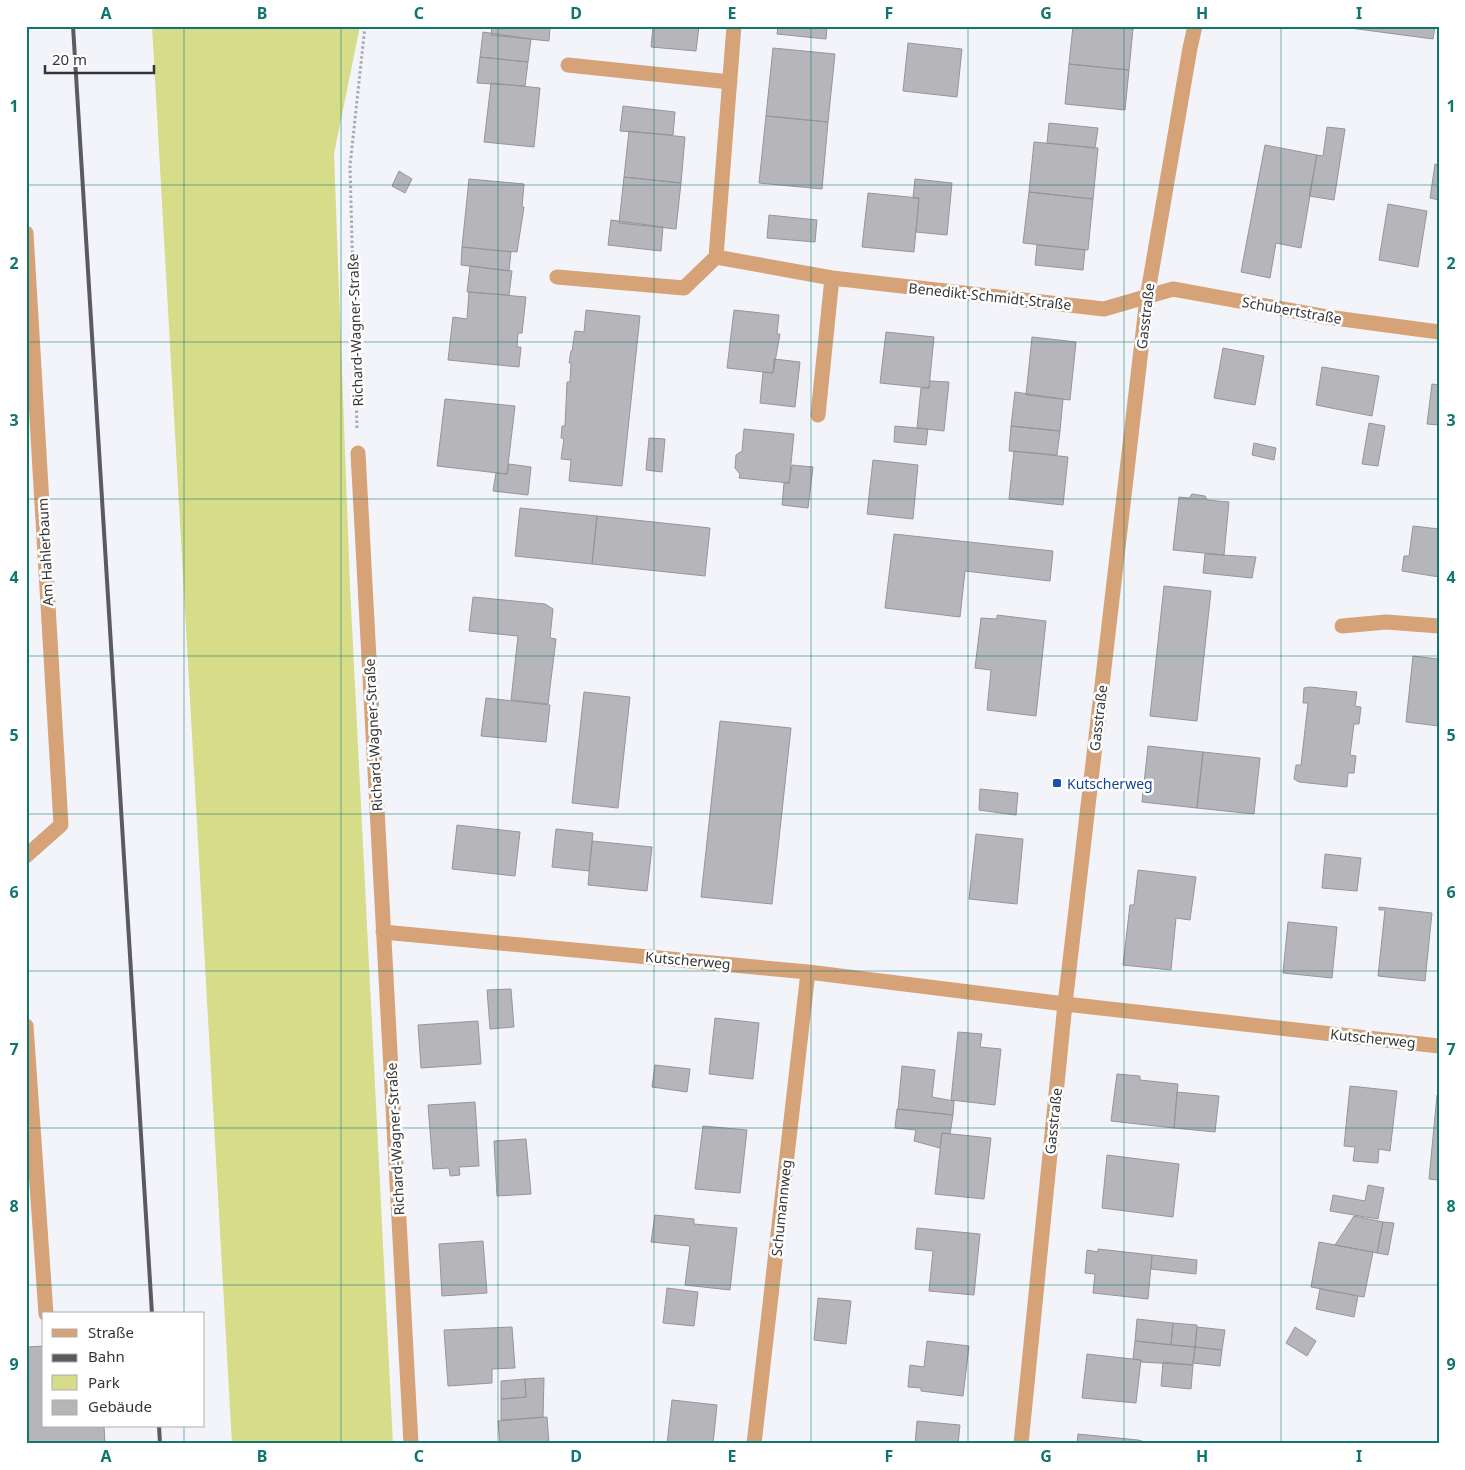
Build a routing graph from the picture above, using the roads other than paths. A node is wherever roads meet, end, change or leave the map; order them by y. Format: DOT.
graph roads {
  1 [pos="734,26"];
  2 [pos="1196,26"];
  3 [pos="568,65"];
  4 [pos="730,82"];
  5 [pos="26,232"];
  6 [pos="716,257"];
  7 [pos="557,277"];
  8 [pos="832,278"];
  9 [pos="1147,298"];
  10 [pos="1439,332"];
  11 [pos="818,415"];
  12 [pos="358,453"];
  13 [pos="1342,626"];
  14 [pos="1439,626"];
  15 [pos="26,856"];
  16 [pos="384,932"];
  17 [pos="808,972"];
  18 [pos="1065,1004"];
  19 [pos="26,1026"];
  20 [pos="1439,1046"];
  21 [pos="46,1312"];
  22 [pos="411,1444"];
  23 [pos="754,1444"];
  24 [pos="1021,1444"];
  1 -- 4 [label="street"];
  2 -- 9 [label="street, Gasstraße"];
  3 -- 4 [label="street"];
  4 -- 6 [label="street"];
  5 -- 15 [label="street, Am Hahlerbaum"];
  6 -- 7 [label="street"];
  6 -- 8 [label="street, Benedikt-Schmidt-Straße"];
  8 -- 9 [label="street, Benedikt-Schmidt-Straße"];
  8 -- 11 [label="street"];
  9 -- 10 [label="street, Schubertstraße"];
  9 -- 18 [label="street, Gasstraße"];
  12 -- 16 [label="street, Richard-Wagner-Straße"];
  13 -- 14 [label="street"];
  16 -- 17 [label="street, Kutscherweg"];
  16 -- 22 [label="street, Richard-Wagner-Straße"];
  17 -- 18 [label="street, Kutscherweg"];
  17 -- 23 [label="street, Schumannweg"];
  18 -- 20 [label="street, Kutscherweg"];
  18 -- 24 [label="street, Gasstraße"];
  19 -- 21 [label="street"];
}
